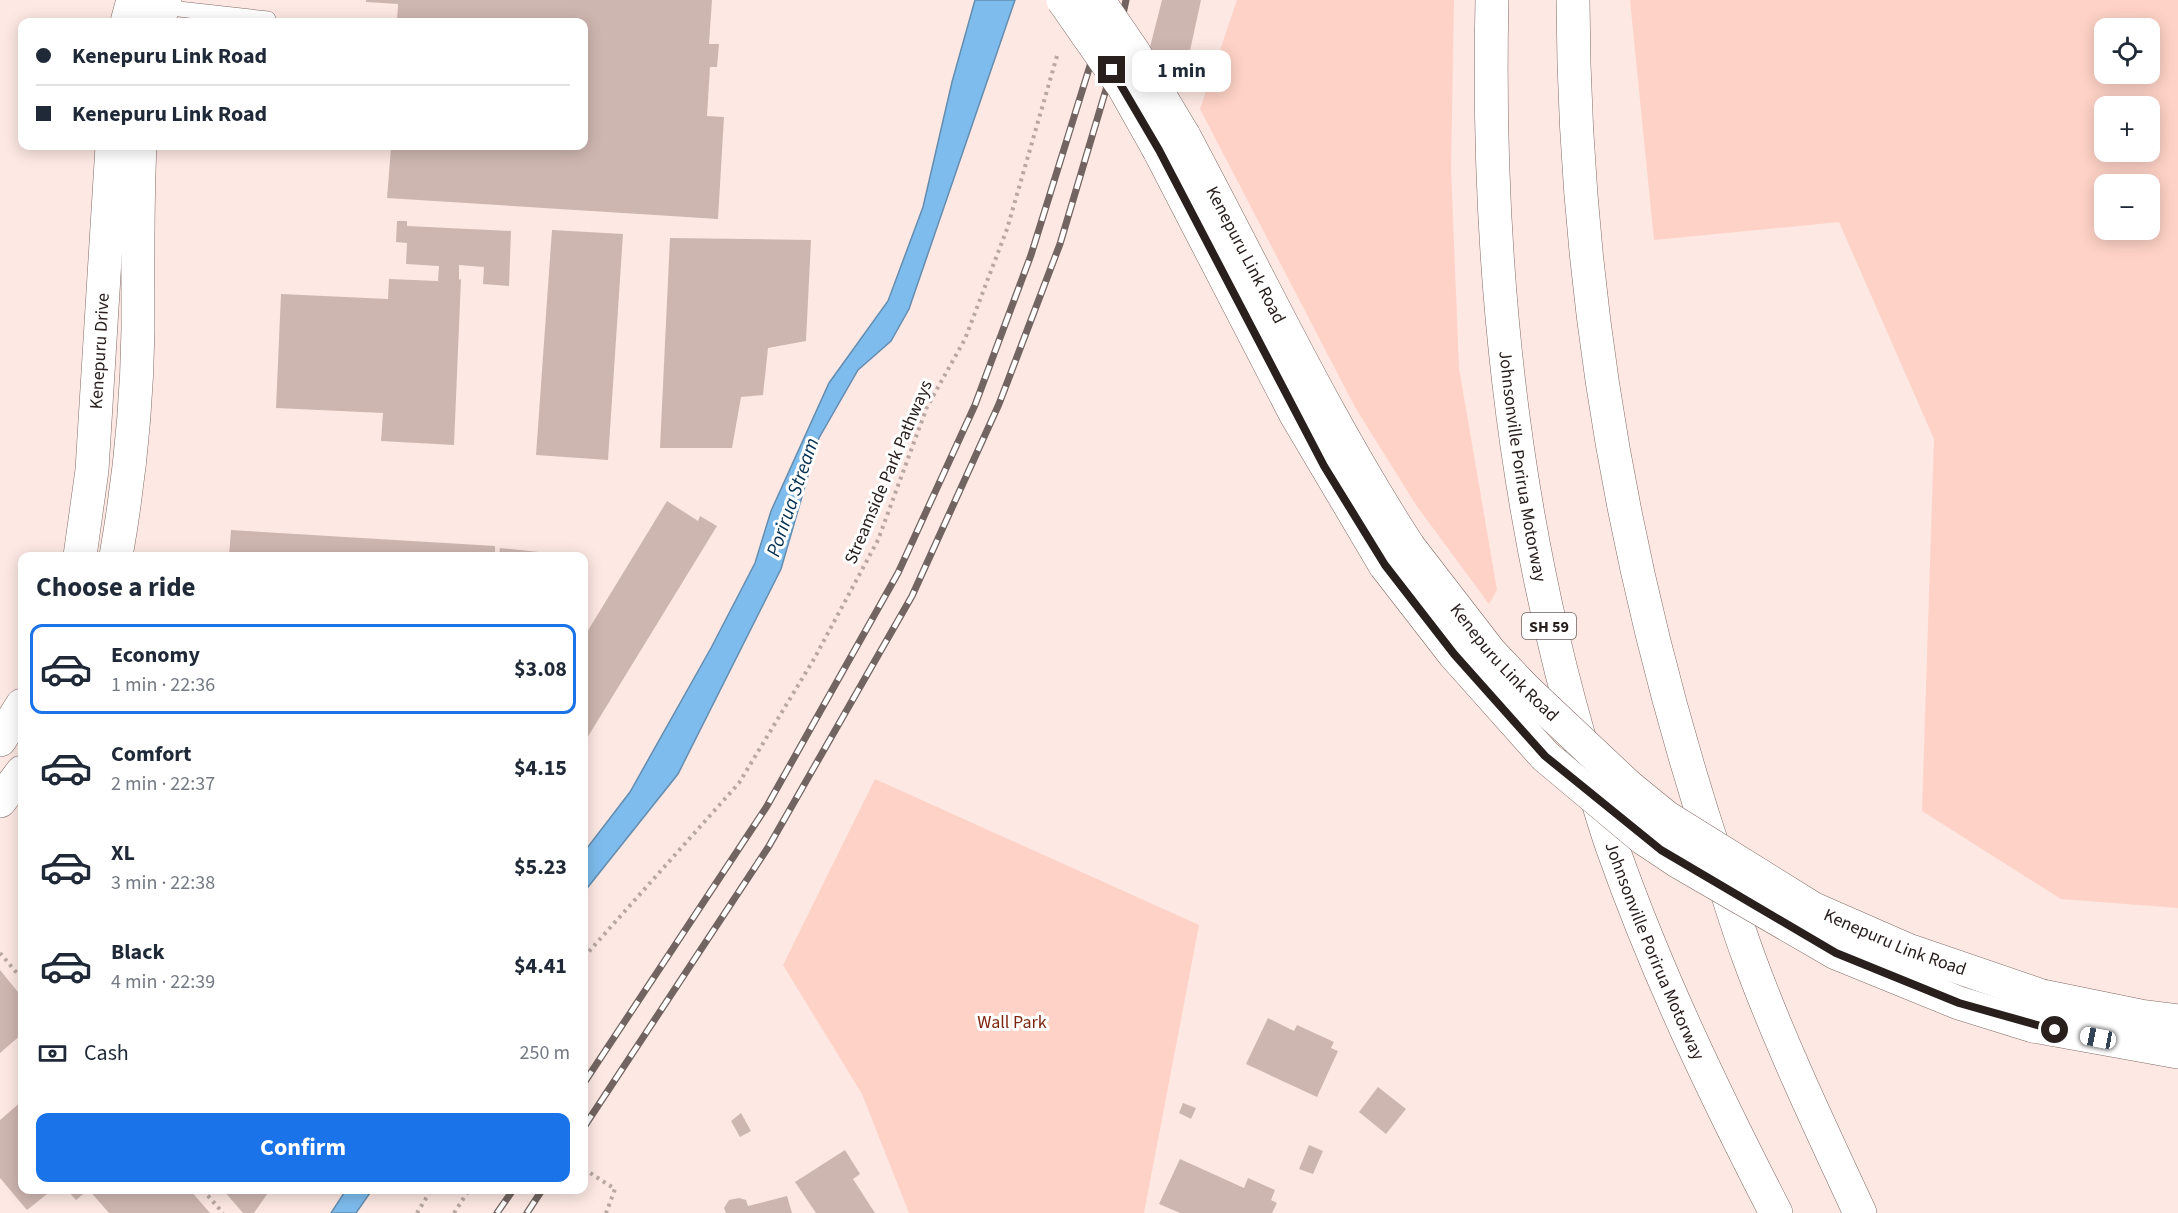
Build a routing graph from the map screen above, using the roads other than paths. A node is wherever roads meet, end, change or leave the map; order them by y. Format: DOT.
graph roads {
  1 [pos="1063,0"];
  2 [pos="1098,0"];
  3 [pos="1492,0"];
  4 [pos="1573,0"];
  5 [pos="146,10"];
  6 [pos="254,18"];
  7 [pos="1172,143"];
  8 [pos="112,150"];
  9 [pos="140,150"];
  10 [pos="80,552"];
  11 [pos="117,552"];
  12 [pos="18,711"];
  13 [pos="0,740"];
  14 [pos="18,777"];
  15 [pos="0,801"];
  16 [pos="2038,1011"];
  17 [pos="2178,1021"];
  18 [pos="2178,1052"];
  19 [pos="1776,1213"];
  20 [pos="1860,1213"];
  1 -- 7 [label="main road, Kenepuru Link Road, bridge"];
  2 -- 7 [label="main road, Kenepuru Link Road, bridge"];
  3 -- 19 [label="main road, Johnsonville Porirua Motorway / SH 59"];
  4 -- 20 [label="main road"];
  5 -- 6 [label="lane"];
  7 -- 16 [label="main road, Kenepuru Link Road, bridge"];
  8 -- 10 [label="main road, Kenepuru Drive"];
  9 -- 11 [label="main road, Kenepuru Drive"];
  12 -- 13 [label="main road"];
  14 -- 15 [label="main road"];
  16 -- 17 [label="main road, Kenepuru Link Road"];
  16 -- 18 [label="main road, Kenepuru Link Road"];
}
